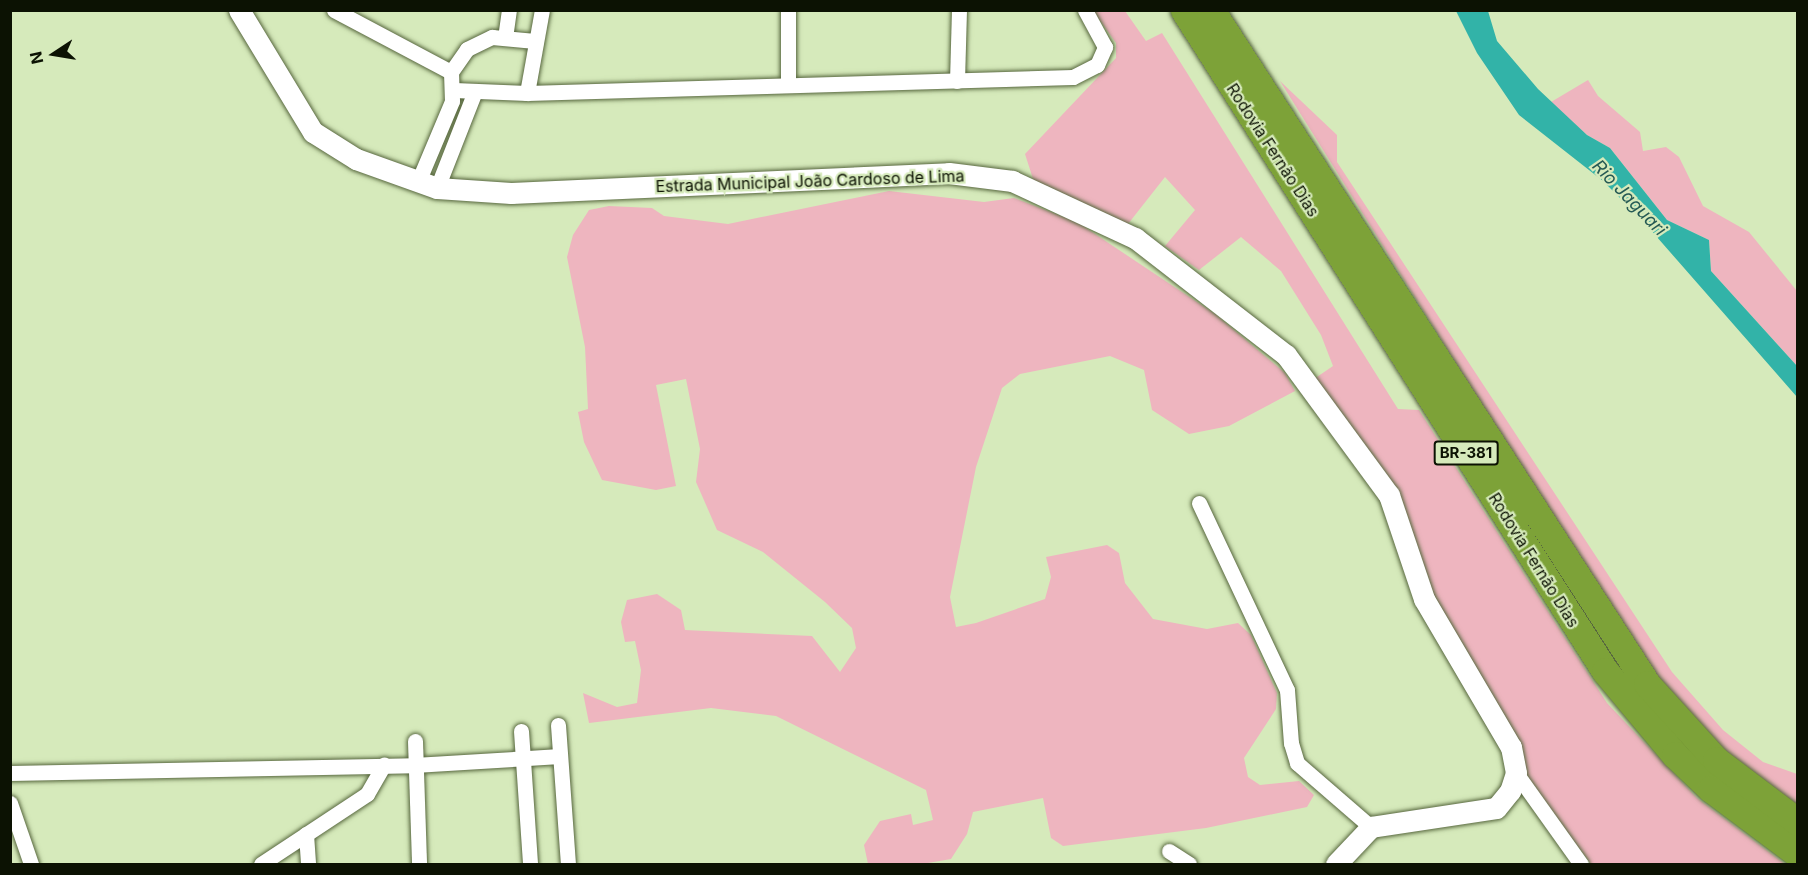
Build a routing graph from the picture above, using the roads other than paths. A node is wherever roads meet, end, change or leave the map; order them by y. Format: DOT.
graph roads {
  1 [pos="239,10"];
  2 [pos="334,10"];
  3 [pos="509,10"];
  4 [pos="542,10"];
  5 [pos="788,10"];
  6 [pos="959,10"];
  7 [pos="1085,10"];
  8 [pos="1184,10"];
  9 [pos="1211,10"];
  10 [pos="505,38"];
  11 [pos="535,41"];
  12 [pos="451,72"];
  13 [pos="957,81"];
  14 [pos="788,83"];
  15 [pos="454,90"];
  16 [pos="475,91"];
  17 [pos="526,93"];
  18 [pos="428,185"];
  19 [pos="1199,503"];
  20 [pos="558,725"];
  21 [pos="521,731"];
  22 [pos="415,741"];
  23 [pos="561,756"];
  24 [pos="523,758"];
  25 [pos="384,765"];
  26 [pos="414,765"];
  27 [pos="10,773"];
  28 [pos="1516,773"];
  29 [pos="10,803"];
  30 [pos="1794,820"];
  31 [pos="1371,827"];
  32 [pos="306,834"];
  33 [pos="1169,851"];
  34 [pos="1797,854"];
  35 [pos="31,864"];
  36 [pos="261,864"];
  37 [pos="308,864"];
  38 [pos="419,864"];
  39 [pos="530,864"];
  40 [pos="568,864"];
  41 [pos="1189,864"];
  42 [pos="1336,864"];
  43 [pos="1581,864"];
  1 -- 18 [label="street, Estrada Municipal João Cardoso de Lima"];
  2 -- 12 [label="street"];
  3 -- 10 [label="street"];
  4 -- 11 [label="street"];
  5 -- 14 [label="street"];
  6 -- 13 [label="street"];
  7 -- 13 [label="street"];
  8 -- 34 [label="highway, Rodovia Fernão Dias / BR-381"];
  9 -- 30 [label="highway, Rodovia Fernão Dias / BR-381"];
  10 -- 11 [label="street"];
  10 -- 12 [label="street"];
  11 -- 17 [label="street"];
  12 -- 15 [label="street"];
  13 -- 14 [label="street"];
  14 -- 17 [label="street"];
  15 -- 16 [label="street"];
  15 -- 18 [label="street"];
  16 -- 17 [label="street"];
  16 -- 18 [label="street"];
  18 -- 28 [label="street, Estrada Municipal João Cardoso de Lima"];
  19 -- 31 [label="street"];
  20 -- 23 [label="street"];
  21 -- 24 [label="street"];
  22 -- 26 [label="street"];
  23 -- 24 [label="street"];
  23 -- 40 [label="street"];
  24 -- 26 [label="street"];
  24 -- 39 [label="street"];
  25 -- 26 [label="street"];
  25 -- 27 [label="street"];
  25 -- 32 [label="street"];
  26 -- 38 [label="street"];
  28 -- 31 [label="street"];
  28 -- 43 [label="street"];
  29 -- 35 [label="street"];
  31 -- 42 [label="street"];
  32 -- 36 [label="street"];
  32 -- 37 [label="street"];
  33 -- 41 [label="street"];
}
